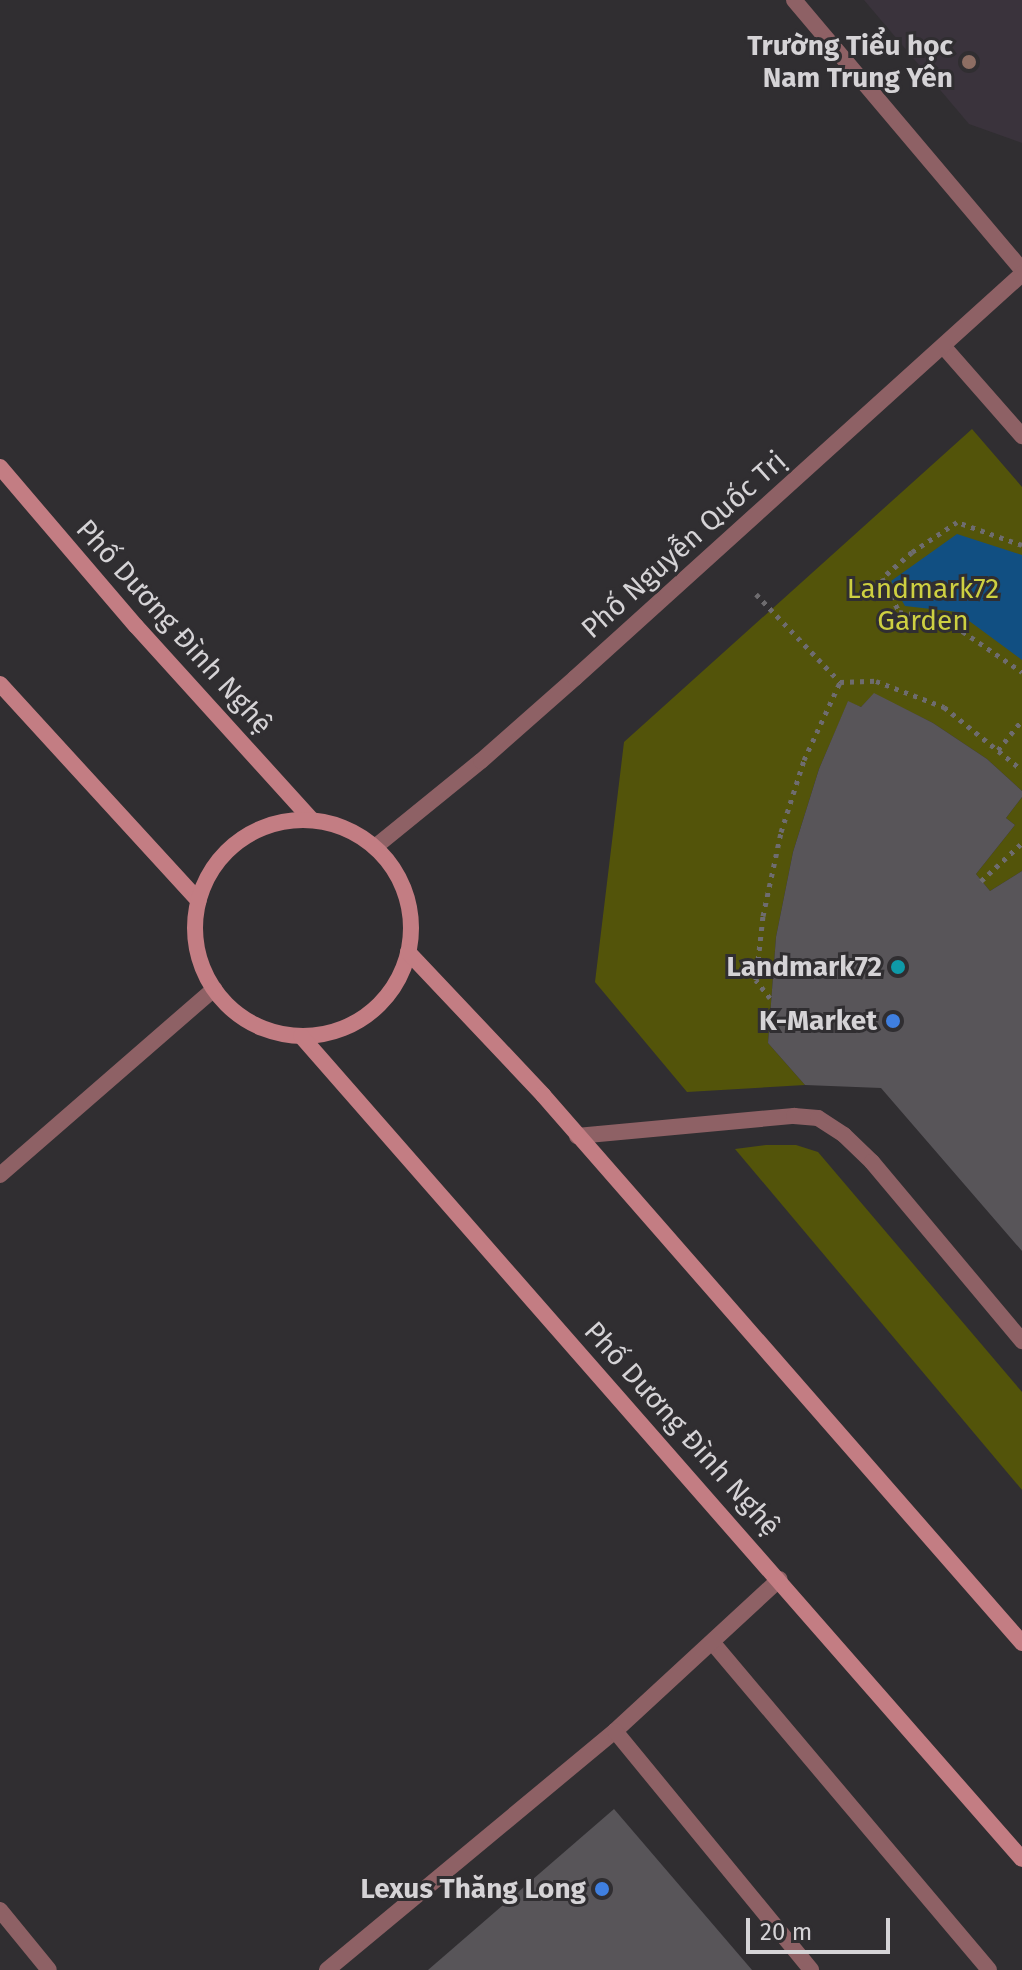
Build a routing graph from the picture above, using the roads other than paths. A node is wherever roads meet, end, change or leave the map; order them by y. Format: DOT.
graph roads {
  1 [pos="800,2"];
  2 [pos="1022,272"];
  3 [pos="943,346"];
  4 [pos="1022,436"];
  5 [pos="0,467"];
  6 [pos="0,684"];
  7 [pos="312,820"];
  8 [pos="375,847"];
  9 [pos="199,901"];
  10 [pos="408,952"];
  11 [pos="214,989"];
  12 [pos="301,1036"];
  13 [pos="577,1136"];
  14 [pos="0,1175"];
  15 [pos="1022,1341"];
  16 [pos="780,1579"];
  17 [pos="712,1642"];
  18 [pos="1022,1643"];
  19 [pos="615,1731"];
  20 [pos="1022,1859"];
  21 [pos="0,1910"];
  22 [pos="49,1970"];
  23 [pos="327,1970"];
  24 [pos="811,1970"];
  25 [pos="989,1970"];
  1 -- 2 [label="street"];
  2 -- 3 [label="street, Phố Nguyễn Quốc Trị"];
  3 -- 4 [label="street"];
  3 -- 8 [label="street, Phố Nguyễn Quốc Trị"];
  5 -- 7 [label="main road, Phố Dương Đình Nghệ"];
  6 -- 9 [label="main road"];
  7 -- 8 [label="main road"];
  7 -- 9 [label="main road"];
  8 -- 10 [label="main road"];
  9 -- 11 [label="main road"];
  10 -- 12 [label="main road"];
  10 -- 13 [label="main road"];
  11 -- 12 [label="main road"];
  11 -- 14 [label="street"];
  12 -- 16 [label="main road, Phố Dương Đình Nghệ"];
  13 -- 15 [label="street"];
  13 -- 18 [label="main road"];
  16 -- 17 [label="street"];
  16 -- 20 [label="main road, Phố Dương Đình Nghệ"];
  17 -- 19 [label="street"];
  17 -- 25 [label="street"];
  19 -- 23 [label="street"];
  19 -- 24 [label="street"];
  21 -- 22 [label="street"];
}
